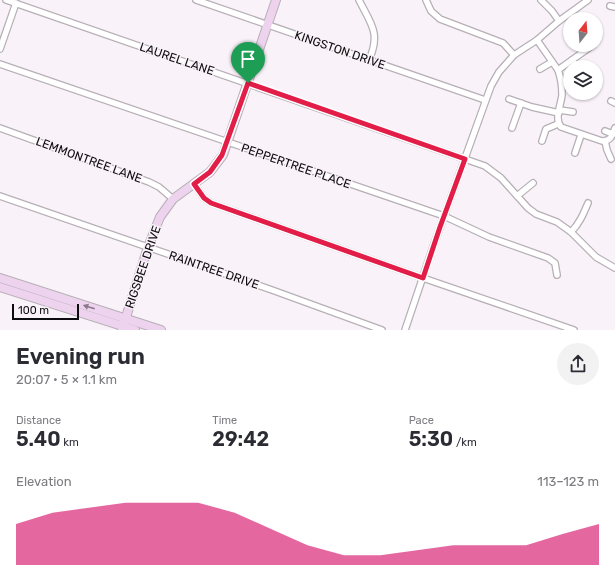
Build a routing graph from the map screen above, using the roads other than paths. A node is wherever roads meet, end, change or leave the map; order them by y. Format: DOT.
graph roads {
  1 [pos="6,0"];
  2 [pos="196,0"];
  3 [pos="276,0"];
  4 [pos="359,0"];
  5 [pos="426,0"];
  6 [pos="542,0"];
  7 [pos="588,0"];
  8 [pos="16,3"];
  9 [pos="559,21"];
  10 [pos="268,25"];
  11 [pos="537,40"];
  12 [pos="0,49"];
  13 [pos="583,52"];
  14 [pos="514,55"];
  15 [pos="370,60"];
  16 [pos="572,60"];
  17 [pos="552,62"];
  18 [pos="0,64"];
  19 [pos="563,66"];
  20 [pos="540,69"];
  21 [pos="558,70"];
  22 [pos="248,83"];
  23 [pos="509,99"];
  24 [pos="485,100"];
  25 [pos="521,104"];
  26 [pos="559,111"];
  27 [pos="573,112"];
  28 [pos="558,124"];
  29 [pos="0,128"];
  30 [pos="512,128"];
  31 [pos="605,131"];
  32 [pos="614,131"];
  33 [pos="581,135"];
  34 [pos="542,141"];
  35 [pos="605,141"];
  36 [pos="227,142"];
  37 [pos="576,153"];
  38 [pos="465,159"];
  39 [pos="612,159"];
  40 [pos="533,183"];
  41 [pos="194,184"];
  42 [pos="0,196"];
  43 [pos="517,196"];
  44 [pos="174,199"];
  45 [pos="588,203"];
  46 [pos="444,216"];
  47 [pos="571,232"];
  48 [pos="148,247"];
  49 [pos="615,268"];
  50 [pos="557,275"];
  51 [pos="0,278"];
  52 [pos="423,278"];
  53 [pos="0,287"];
  54 [pos="124,325"];
  55 [pos="135,330"];
  56 [pos="161,330"];
  57 [pos="382,330"];
  58 [pos="405,330"];
  59 [pos="574,330"];
  1 -- 8 [label="street, LAUREL LANE"];
  2 -- 10 [label="street, KINGSTON DRIVE"];
  3 -- 10 [label="street, RIGSBEE DRIVE"];
  4 -- 15 [label="street"];
  5 -- 14 [label="street"];
  6 -- 9 [label="street"];
  7 -- 9 [label="street"];
  8 -- 12 [label="street"];
  8 -- 22 [label="street, LAUREL LANE"];
  9 -- 11 [label="street"];
  10 -- 15 [label="street, KINGSTON DRIVE"];
  10 -- 22 [label="street, RIGSBEE DRIVE"];
  11 -- 14 [label="street"];
  11 -- 17 [label="street"];
  13 -- 16 [label="street"];
  14 -- 24 [label="street"];
  15 -- 24 [label="street, KINGSTON DRIVE"];
  17 -- 20 [label="street"];
  17 -- 21 [label="street"];
  18 -- 36 [label="street, PEPPERTREE PLACE"];
  19 -- 21 [label="street"];
  21 -- 26 [label="street"];
  22 -- 36 [label="street, RIGSBEE DRIVE"];
  22 -- 38 [label="street, LAUREL LANE"];
  23 -- 25 [label="street"];
  24 -- 38 [label="street"];
  25 -- 26 [label="street"];
  25 -- 30 [label="street"];
  26 -- 27 [label="street"];
  26 -- 28 [label="street"];
  28 -- 33 [label="street"];
  28 -- 34 [label="street"];
  29 -- 44 [label="street, LEMMONTREE LANE"];
  31 -- 32 [label="street"];
  32 -- 35 [label="street"];
  33 -- 35 [label="street"];
  33 -- 37 [label="street"];
  35 -- 39 [label="street"];
  36 -- 41 [label="street, RIGSBEE DRIVE"];
  36 -- 46 [label="street, PEPPERTREE PLACE"];
  38 -- 43 [label="street, LAUREL LANE"];
  38 -- 46 [label="street"];
  40 -- 43 [label="street"];
  41 -- 44 [label="street, RIGSBEE DRIVE"];
  41 -- 52 [label="street"];
  42 -- 48 [label="street, RAINTREE DRIVE"];
  43 -- 47 [label="street, LAUREL LANE"];
  44 -- 48 [label="street, RIGSBEE DRIVE"];
  45 -- 47 [label="street"];
  46 -- 50 [label="street, PEPPERTREE PLACE"];
  46 -- 52 [label="street"];
  47 -- 49 [label="street, LAUREL LANE"];
  48 -- 54 [label="street, RIGSBEE DRIVE"];
  48 -- 57 [label="street, RAINTREE DRIVE"];
  54 -- 51 [label="street, one-way"];
  52 -- 58 [label="street"];
  52 -- 59 [label="street"];
  53 -- 54 [label="street"];
  54 -- 55 [label="street"];
  54 -- 56 [label="street"];
}
